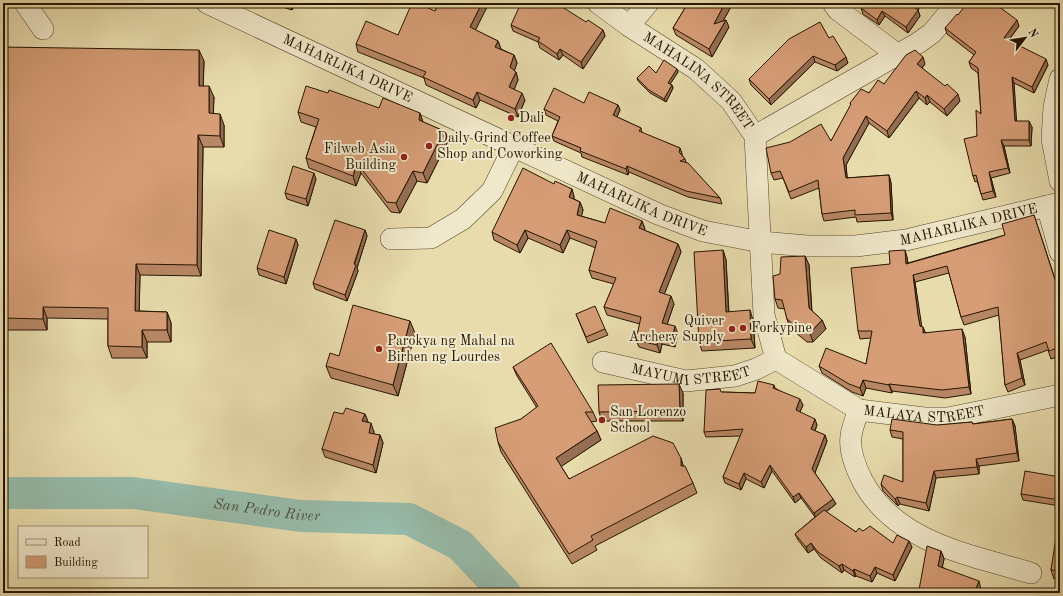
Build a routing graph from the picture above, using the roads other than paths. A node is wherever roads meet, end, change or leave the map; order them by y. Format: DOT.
graph roads {
  1 [pos="25,3"];
  2 [pos="598,3"];
  3 [pos="648,3"];
  4 [pos="833,3"];
  5 [pos="957,3"];
  6 [pos="217,5"];
  7 [pos="629,26"];
  8 [pos="44,29"];
  9 [pos="898,55"];
  10 [pos="1060,79"];
  11 [pos="754,136"];
  12 [pos="514,146"];
  13 [pos="1060,181"];
  14 [pos="1054,204"];
  15 [pos="391,239"];
  16 [pos="761,242"];
  17 [pos="1060,252"];
  18 [pos="776,358"];
  19 [pos="603,362"];
  20 [pos="1060,395"];
  21 [pos="859,410"];
  22 [pos="1031,573"];
  1 -- 8 [label="street"];
  2 -- 7 [label="street, MAHALINA STREET"];
  3 -- 7 [label="street, MAHALINA STREET"];
  4 -- 9 [label="street"];
  5 -- 9 [label="street"];
  6 -- 12 [label="street, MAHARLIKA DRIVE"];
  7 -- 11 [label="street, MAHALINA STREET"];
  9 -- 11 [label="street"];
  10 -- 13 [label="street"];
  11 -- 16 [label="street, MAHALINA STREET"];
  12 -- 15 [label="street"];
  12 -- 16 [label="street, MAHARLIKA DRIVE"];
  14 -- 16 [label="street, MAHARLIKA DRIVE"];
  14 -- 17 [label="street"];
  16 -- 18 [label="street"];
  18 -- 19 [label="street, MAYUMI STREET"];
  18 -- 21 [label="street, MALAYA STREET"];
  20 -- 21 [label="street, MALAYA STREET"];
  21 -- 22 [label="street"];
}
